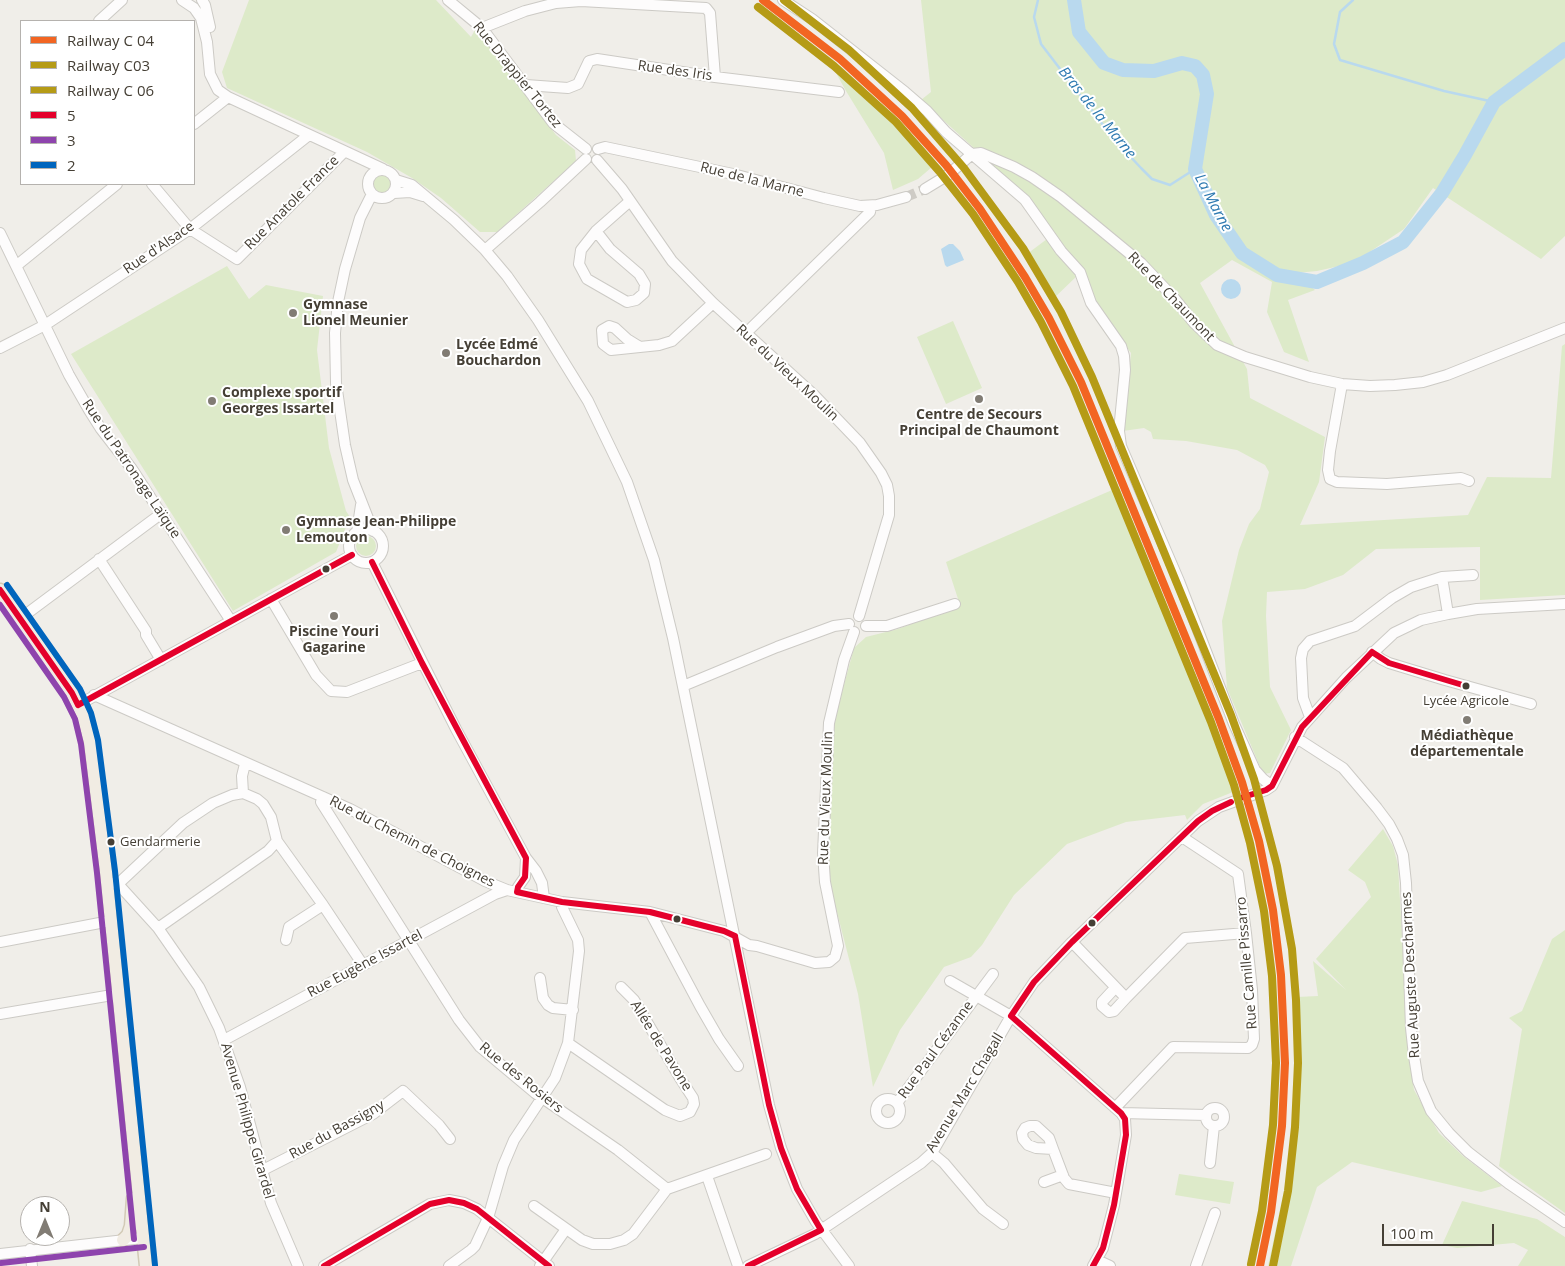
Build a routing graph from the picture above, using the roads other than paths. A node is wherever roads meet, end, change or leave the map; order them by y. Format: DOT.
graph roads {
  1 [pos="122,0"];
  2 [pos="182,0"];
  3 [pos="202,0"];
  4 [pos="448,0"];
  5 [pos="783,0"];
  6 [pos="100,20"];
  7 [pos="482,28"];
  8 [pos="715,77"];
  9 [pos="526,85"];
  10 [pos="840,92"];
  11 [pos="228,97"];
  12 [pos="195,123"];
  13 [pos="309,135"];
  14 [pos="598,149"];
  15 [pos="344,152"];
  16 [pos="586,154"];
  17 [pos="972,154"];
  18 [pos="360,159"];
  19 [pos="597,160"];
  20 [pos="383,169"];
  21 [pos="370,177"];
  22 [pos="396,180"];
  23 [pos="116,185"];
  24 [pos="153,185"];
  25 [pos="925,190"];
  26 [pos="394,193"];
  27 [pos="372,194"];
  28 [pos="426,197"];
  29 [pos="906,197"];
  30 [pos="630,201"];
  31 [pos="871,206"];
  32 [pos="190,229"];
  33 [pos="596,231"];
  34 [pos="0,233"];
  35 [pos="485,250"];
  36 [pos="16,266"];
  37 [pos="713,303"];
  38 [pos="45,325"];
  39 [pos="1565,328"];
  40 [pos="746,333"];
  41 [pos="640,347"];
  42 [pos="0,348"];
  43 [pos="1342,384"];
  44 [pos="1469,481"];
  45 [pos="361,504"];
  46 [pos="162,513"];
  47 [pos="372,531"];
  48 [pos="357,532"];
  49 [pos="352,555"];
  50 [pos="99,559"];
  51 [pos="372,562"];
  52 [pos="1473,575"];
  53 [pos="1442,577"];
  54 [pos="2,596"];
  55 [pos="272,599"];
  56 [pos="955,604"];
  57 [pos="1565,604"];
  58 [pos="1448,614"];
  59 [pos="859,616"];
  60 [pos="21,618"];
  61 [pos="231,621"];
  62 [pos="866,626"];
  63 [pos="851,628"];
  64 [pos="1372,652"];
  65 [pos="161,660"];
  66 [pos="422,663"];
  67 [pos="683,686"];
  68 [pos="94,695"];
  69 [pos="78,704"];
  70 [pos="1531,704"];
  71 [pos="1310,717"];
  72 [pos="1295,737"];
  73 [pos="245,764"];
  74 [pos="1272,786"];
  75 [pos="243,793"];
  76 [pos="323,797"];
  77 [pos="1182,837"];
  78 [pos="277,842"];
  79 [pos="526,858"];
  80 [pos="537,875"];
  81 [pos="525,877"];
  82 [pos="112,884"];
  83 [pos="512,891"];
  84 [pos="544,898"];
  85 [pos="562,902"];
  86 [pos="322,905"];
  87 [pos="650,912"];
  88 [pos="110,921"];
  89 [pos="158,928"];
  90 [pos="1246,933"];
  91 [pos="735,936"];
  92 [pos="286,940"];
  93 [pos="409,941"];
  94 [pos="0,942"];
  95 [pos="1072,942"];
  96 [pos="829,962"];
  97 [pos="363,965"];
  98 [pos="993,974"];
  99 [pos="540,978"];
  100 [pos="950,981"];
  101 [pos="621,987"];
  102 [pos="1115,988"];
  103 [pos="118,994"];
  104 [pos="976,996"];
  105 [pos="1126,998"];
  106 [pos="573,1010"];
  107 [pos="0,1014"];
  108 [pos="1011,1016"];
  109 [pos="224,1040"];
  110 [pos="568,1043"];
  111 [pos="738,1066"];
  112 [pos="542,1098"];
  113 [pos="897,1104"];
  114 [pos="1118,1111"];
  115 [pos="1206,1115"];
  116 [pos="1214,1126"];
  117 [pos="450,1140"];
  118 [pos="1053,1149"];
  119 [pos="932,1153"];
  120 [pos="766,1154"];
  121 [pos="1210,1163"];
  122 [pos="262,1170"];
  123 [pos="1063,1174"];
  124 [pos="707,1176"];
  125 [pos="1044,1182"];
  126 [pos="137,1184"];
  127 [pos="668,1189"];
  128 [pos="1116,1193"];
  129 [pos="534,1206"];
  130 [pos="1215,1213"];
  131 [pos="488,1218"];
  132 [pos="1565,1222"];
  133 [pos="1003,1224"];
  134 [pos="566,1229"];
  135 [pos="821,1230"];
  136 [pos="143,1238"];
  137 [pos="124,1240"];
  138 [pos="30,1249"];
  139 [pos="0,1254"];
  140 [pos="1095,1263"];
  141 [pos="544,1265"];
  142 [pos="32,1266"];
  143 [pos="146,1266"];
  144 [pos="298,1266"];
  145 [pos="324,1266"];
  146 [pos="449,1266"];
  147 [pos="738,1266"];
  148 [pos="748,1266"];
  149 [pos="850,1266"];
  150 [pos="1110,1266"];
  151 [pos="1196,1266"];
  1 -- 6 [label="street"];
  2 -- 11 [label="street"];
  3 -- 11 [label="street"];
  4 -- 7 [label="street, Rue Drappier Tortez"];
  5 -- 17 [label="street"];
  7 -- 8 [label="street"];
  7 -- 9 [label="street, Rue Drappier Tortez"];
  8 -- 9 [label="street, Rue des Iris"];
  8 -- 10 [label="street, Rue des Iris"];
  9 -- 16 [label="street, Rue Drappier Tortez"];
  11 -- 12 [label="street"];
  11 -- 13 [label="street"];
  13 -- 15 [label="street"];
  13 -- 32 [label="street, Rue d'Alsace"];
  14 -- 16 [label="street"];
  14 -- 19 [label="street"];
  14 -- 31 [label="street, Rue de la Marne"];
  15 -- 18 [label="street"];
  15 -- 32 [label="street, Rue Anatole France"];
  16 -- 19 [label="street"];
  16 -- 35 [label="street"];
  17 -- 25 [label="street"];
  17 -- 43 [label="street, Rue de Chaumont"];
  17 -- 74 [label="street"];
  18 -- 20 [label="street"];
  18 -- 21 [label="street"];
  19 -- 30 [label="street, Rue du Vieux Moulin"];
  20 -- 21 [label="street"];
  20 -- 22 [label="street"];
  21 -- 27 [label="street"];
  22 -- 26 [label="street"];
  22 -- 28 [label="street"];
  23 -- 36 [label="street"];
  24 -- 32 [label="street, Rue Anatole France"];
  26 -- 27 [label="street"];
  26 -- 28 [label="street"];
  27 -- 45 [label="street"];
  28 -- 35 [label="street"];
  29 -- 31 [label="street, Rue de la Marne"];
  30 -- 33 [label="street"];
  30 -- 37 [label="street, Rue du Vieux Moulin"];
  31 -- 40 [label="street"];
  32 -- 38 [label="street, Rue d'Alsace"];
  33 -- 33 [label="street"];
  34 -- 36 [label="street, Rue du Patronage Laïque"];
  35 -- 67 [label="street"];
  36 -- 38 [label="street, Rue du Patronage Laïque"];
  37 -- 40 [label="street, Rue du Vieux Moulin"];
  37 -- 41 [label="street"];
  38 -- 42 [label="street, Rue d'Alsace"];
  38 -- 46 [label="street, Rue du Patronage Laïque"];
  39 -- 43 [label="street, Rue de Chaumont"];
  40 -- 59 [label="street, Rue du Vieux Moulin"];
  43 -- 44 [label="street"];
  45 -- 47 [label="street"];
  45 -- 48 [label="street"];
  46 -- 50 [label="street"];
  46 -- 61 [label="street, Rue du Patronage Laïque"];
  47 -- 48 [label="street"];
  47 -- 51 [label="street"];
  48 -- 49 [label="street"];
  49 -- 51 [label="street"];
  49 -- 55 [label="street"];
  50 -- 60 [label="street"];
  50 -- 65 [label="street"];
  51 -- 66 [label="street"];
  52 -- 53 [label="street"];
  53 -- 58 [label="street"];
  53 -- 71 [label="street"];
  54 -- 60 [label="main road"];
  55 -- 61 [label="street"];
  55 -- 66 [label="street"];
  56 -- 62 [label="street"];
  57 -- 58 [label="street"];
  58 -- 64 [label="street"];
  59 -- 62 [label="street"];
  59 -- 63 [label="street"];
  60 -- 69 [label="main road"];
  61 -- 65 [label="street"];
  62 -- 63 [label="street"];
  63 -- 67 [label="street"];
  63 -- 96 [label="street, Rue du Vieux Moulin"];
  64 -- 70 [label="street"];
  64 -- 71 [label="street"];
  65 -- 68 [label="street"];
  66 -- 79 [label="street"];
  67 -- 91 [label="street"];
  68 -- 69 [label="street"];
  68 -- 73 [label="street, Rue du Chemin de Choignes"];
  69 -- 82 [label="main road"];
  71 -- 72 [label="street"];
  72 -- 74 [label="street"];
  72 -- 132 [label="street, Rue Auguste Descharmes"];
  73 -- 75 [label="street"];
  73 -- 76 [label="street, Rue du Chemin de Choignes"];
  74 -- 77 [label="street, Avenue Marc Chagall"];
  75 -- 78 [label="street"];
  75 -- 82 [label="street"];
  76 -- 83 [label="street, Rue du Chemin de Choignes"];
  76 -- 93 [label="street, Rue des Rosiers"];
  77 -- 90 [label="street, Rue Camille Pissarro"];
  77 -- 95 [label="street, Avenue Marc Chagall"];
  78 -- 86 [label="street"];
  78 -- 89 [label="street"];
  79 -- 80 [label="street"];
  79 -- 81 [label="street"];
  80 -- 81 [label="street"];
  80 -- 84 [label="street"];
  81 -- 83 [label="street"];
  82 -- 88 [label="main road"];
  82 -- 89 [label="street, Avenue Philippe Girardel"];
  83 -- 84 [label="street, Rue du Chemin de Choignes"];
  83 -- 93 [label="street, Rue Eugène Issartel"];
  84 -- 85 [label="street, Rue du Chemin de Choignes"];
  85 -- 87 [label="street, Rue du Chemin de Choignes"];
  85 -- 106 [label="street"];
  86 -- 92 [label="street"];
  86 -- 97 [label="street"];
  87 -- 91 [label="street, Rue du Chemin de Choignes"];
  87 -- 111 [label="street"];
  88 -- 94 [label="street"];
  88 -- 103 [label="main road"];
  89 -- 109 [label="street, Avenue Philippe Girardel"];
  90 -- 105 [label="street"];
  90 -- 114 [label="street, Rue Camille Pissarro"];
  91 -- 96 [label="street, Rue du Chemin de Choignes"];
  91 -- 135 [label="street"];
  93 -- 97 [label="street, Rue Eugène Issartel"];
  93 -- 112 [label="street, Rue des Rosiers"];
  95 -- 102 [label="street"];
  95 -- 108 [label="street, Avenue Marc Chagall"];
  97 -- 109 [label="street, Rue Eugène Issartel"];
  98 -- 104 [label="street, Rue Paul Cézanne"];
  99 -- 106 [label="street"];
  100 -- 104 [label="street"];
  101 -- 110 [label="street, Allée de Pavone"];
  102 -- 105 [label="street"];
  102 -- 105 [label="street"];
  103 -- 107 [label="street"];
  103 -- 126 [label="main road"];
  104 -- 108 [label="street"];
  104 -- 113 [label="street, Rue Paul Cézanne"];
  106 -- 110 [label="street"];
  108 -- 114 [label="street"];
  108 -- 119 [label="street, Avenue Marc Chagall"];
  109 -- 122 [label="street, Avenue Philippe Girardel"];
  110 -- 112 [label="street"];
  112 -- 127 [label="street, Rue des Rosiers"];
  112 -- 131 [label="street"];
  114 -- 115 [label="street"];
  114 -- 128 [label="street"];
  115 -- 116 [label="street"];
  115 -- 116 [label="street"];
  116 -- 121 [label="street"];
  117 -- 122 [label="street, Rue du Bassigny"];
  118 -- 123 [label="street"];
  119 -- 133 [label="street"];
  119 -- 135 [label="street, Avenue Marc Chagall"];
  120 -- 124 [label="street"];
  122 -- 144 [label="street, Avenue Philippe Girardel"];
  123 -- 125 [label="street"];
  123 -- 128 [label="street"];
  124 -- 127 [label="street"];
  124 -- 147 [label="street"];
  126 -- 136 [label="main road"];
  126 -- 137 [label="main road"];
  127 -- 134 [label="street"];
  128 -- 140 [label="street"];
  129 -- 134 [label="street"];
  130 -- 151 [label="street"];
  131 -- 141 [label="street"];
  131 -- 145 [label="street"];
  131 -- 146 [label="street"];
  134 -- 141 [label="street"];
  135 -- 148 [label="street, Avenue Marc Chagall"];
  135 -- 149 [label="street"];
  136 -- 137 [label="street"];
  136 -- 143 [label="main road"];
  137 -- 138 [label="street"];
  138 -- 139 [label="street"];
  138 -- 142 [label="street"];
  140 -- 150 [label="street"];
}
